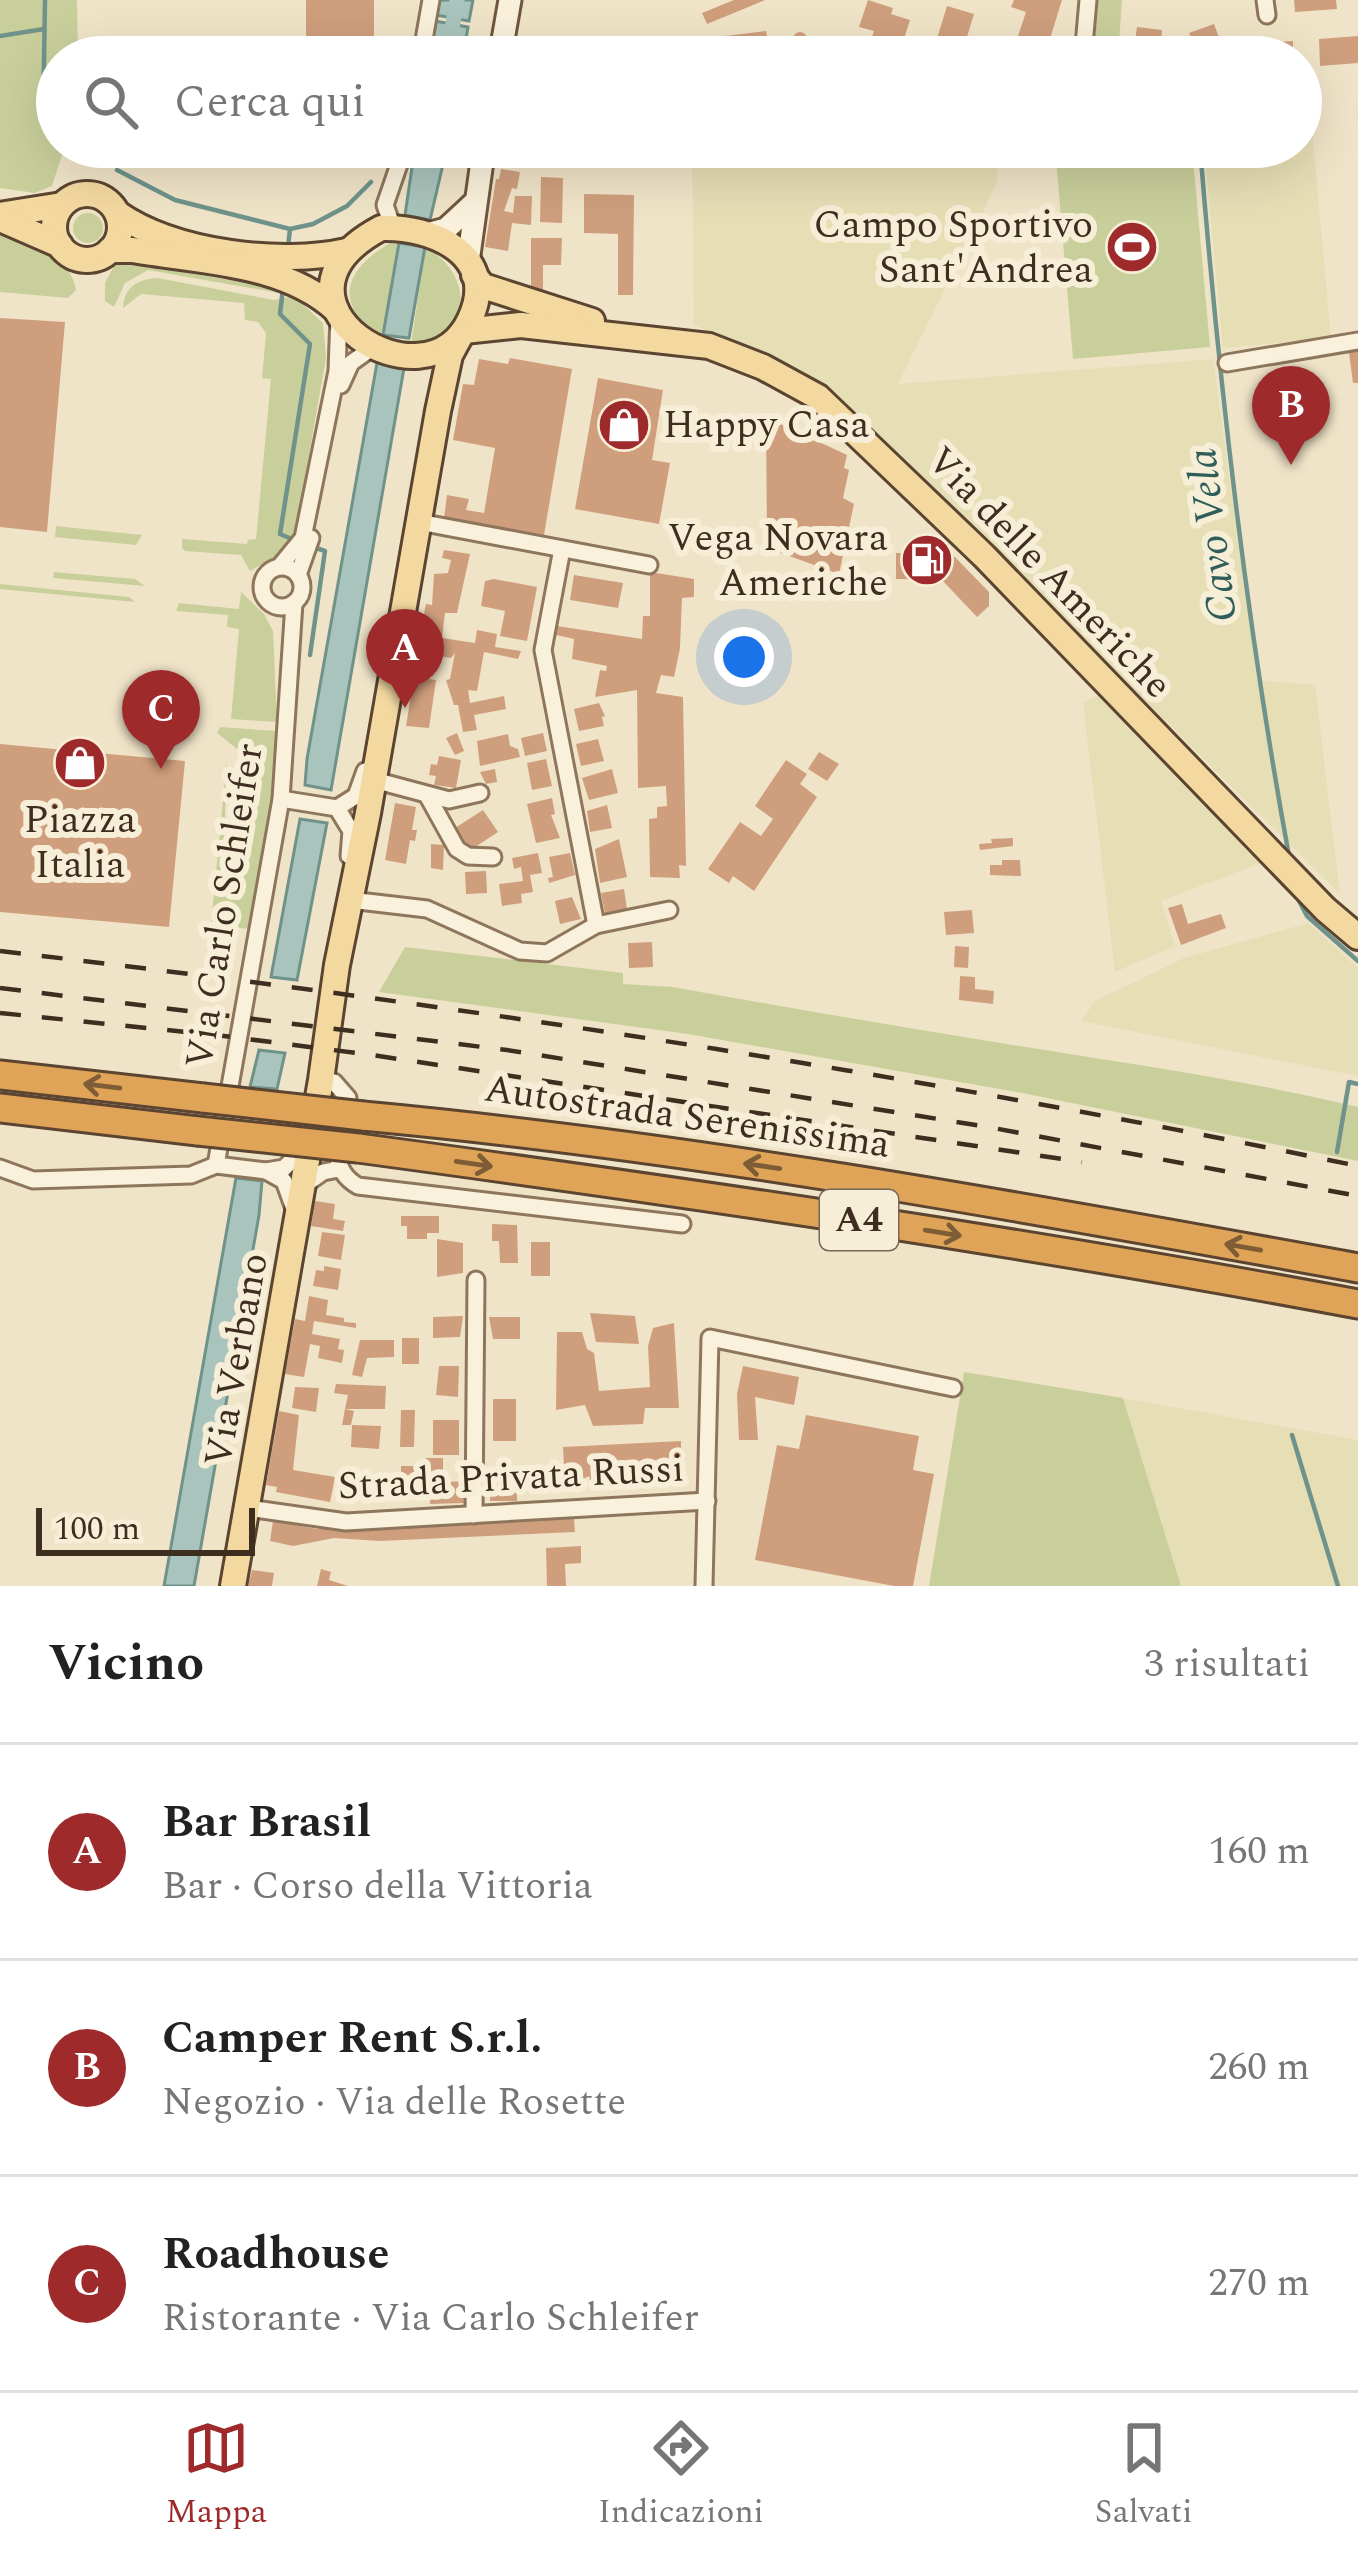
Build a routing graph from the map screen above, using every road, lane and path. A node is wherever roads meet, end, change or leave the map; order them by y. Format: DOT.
graph roads {
  1 [pos="431,0"];
  2 [pos="510,0"];
  3 [pos="1088,0"];
  4 [pos="425,36"];
  5 [pos="504,36"];
  6 [pos="1085,36"];
  7 [pos="398,168"];
  8 [pos="480,168"];
  9 [pos="473,204"];
  10 [pos="62,206"];
  11 [pos="117,213"];
  12 [pos="0,217"];
  13 [pos="397,228"];
  14 [pos="431,233"];
  15 [pos="60,245"];
  16 [pos="110,250"];
  17 [pos="347,251"];
  18 [pos="286,268"];
  19 [pos="471,269"];
  20 [pos="338,313"];
  21 [pos="463,332"];
  22 [pos="640,336"];
  23 [pos="1358,341"];
  24 [pos="376,349"];
  25 [pos="412,355"];
  26 [pos="1227,363"];
  27 [pos="438,411"];
  28 [pos="419,522"];
  29 [pos="304,544"];
  30 [pos="562,549"];
  31 [pos="649,565"];
  32 [pos="280,566"];
  33 [pos="298,574"];
  34 [pos="294,603"];
  35 [pos="275,606"];
  36 [pos="288,656"];
  37 [pos="382,731"];
  38 [pos="374,780"];
  39 [pos="480,793"];
  40 [pos="427,795"];
  41 [pos="288,800"];
  42 [pos="337,808"];
  43 [pos="494,857"];
  44 [pos="352,894"];
  45 [pos="669,910"];
  46 [pos="596,925"];
  47 [pos="1358,937"];
  48 [pos="0,1075"];
  49 [pos="321,1080"];
  50 [pos="0,1108"];
  51 [pos="308,1145"];
  52 [pos="348,1159"];
  53 [pos="225,1166"];
  54 [pos="0,1168"];
  55 [pos="266,1172"];
  56 [pos="303,1186"];
  57 [pos="709,1196"];
  58 [pos="298,1216"];
  59 [pos="682,1224"];
  60 [pos="813,1226"];
  61 [pos="1358,1268"];
  62 [pos="476,1280"];
  63 [pos="1263,1304"];
  64 [pos="1358,1304"];
  65 [pos="1358,1321"];
  66 [pos="953,1388"];
  67 [pos="707,1501"];
  68 [pos="248,1508"];
  69 [pos="474,1515"];
  70 [pos="233,1586"];
  71 [pos="704,1586"];
  1 -- 4 [label="street"];
  2 -- 5 [label="main road"];
  3 -- 6 [label="street"];
  7 -- 13 [label="street"];
  8 -- 9 [label="main road"];
  9 -- 14 [label="main road"];
  9 -- 19 [label="main road"];
  10 -- 11 [label="main road"];
  10 -- 12 [label="main road"];
  10 -- 15 [label="main road"];
  11 -- 16 [label="main road"];
  11 -- 18 [label="main road"];
  12 -- 15 [label="main road"];
  13 -- 14 [label="main road"];
  13 -- 17 [label="main road"];
  14 -- 19 [label="main road"];
  15 -- 16 [label="main road"];
  16 -- 18 [label="main road"];
  17 -- 18 [label="main road"];
  17 -- 20 [label="main road"];
  18 -- 20 [label="main road"];
  19 -- 21 [label="main road"];
  19 -- 22 [label="main road, Via delle Americhe"];
  20 -- 24 [label="main road"];
  20 -- 29 [label="street"];
  21 -- 22 [label="main road, Via delle Americhe"];
  21 -- 25 [label="main road"];
  21 -- 27 [label="main road, Via Verbano"];
  22 -- 47 [label="main road, Via delle Americhe"];
  23 -- 26 [label="street"];
  24 -- 25 [label="main road"];
  24 -- 29 [label="street"];
  25 -- 27 [label="main road"];
  27 -- 28 [label="main road, Via Verbano"];
  28 -- 30 [label="street"];
  28 -- 37 [label="main road, Via Verbano"];
  29 -- 32 [label="street"];
  29 -- 33 [label="street"];
  30 -- 31 [label="street"];
  30 -- 46 [label="street"];
  32 -- 33 [label="street"];
  32 -- 35 [label="street"];
  33 -- 34 [label="street"];
  34 -- 35 [label="street"];
  34 -- 36 [label="street"];
  35 -- 36 [label="street"];
  36 -- 41 [label="street, Via Carlo Schleifer"];
  37 -- 38 [label="main road, Via Verbano"];
  37 -- 42 [label="street"];
  38 -- 40 [label="street"];
  38 -- 44 [label="main road, Via Verbano"];
  39 -- 40 [label="street"];
  40 -- 43 [label="street"];
  41 -- 42 [label="street"];
  41 -- 53 [label="street, Via Carlo Schleifer"];
  42 -- 44 [label="street"];
  44 -- 46 [label="street"];
  44 -- 49 [label="main road, Via Verbano"];
  45 -- 46 [label="street"];
  61 -- 48 [label="highway, Autostrada Serenissima / A4, one-way, bridge"];
  49 -- 51 [label="main road, Via Verbano"];
  49 -- 52 [label="street"];
  50 -- 52 [label="highway, Autostrada Serenissima / A4, bridge"];
  51 -- 55 [label="street"];
  51 -- 56 [label="main road, Via Verbano"];
  52 -- 56 [label="street"];
  52 -- 57 [label="highway, Autostrada Serenissima / A4, one-way"];
  52 -- 59 [label="street"];
  53 -- 54 [label="street"];
  53 -- 55 [label="street"];
  55 -- 58 [label="street"];
  56 -- 58 [label="main road, Via Verbano"];
  57 -- 60 [label="highway"];
  57 -- 64 [label="highway, Autostrada Serenissima / A4, one-way"];
  58 -- 68 [label="main road, Via Verbano"];
  62 -- 69 [label="street"];
  63 -- 65 [label="highway"];
  66 -- 67 [label="street"];
  67 -- 69 [label="street, Strada Privata Russi"];
  67 -- 71 [label="street"];
  68 -- 69 [label="street, Strada Privata Russi"];
  68 -- 70 [label="main road, Via Verbano"];
}
